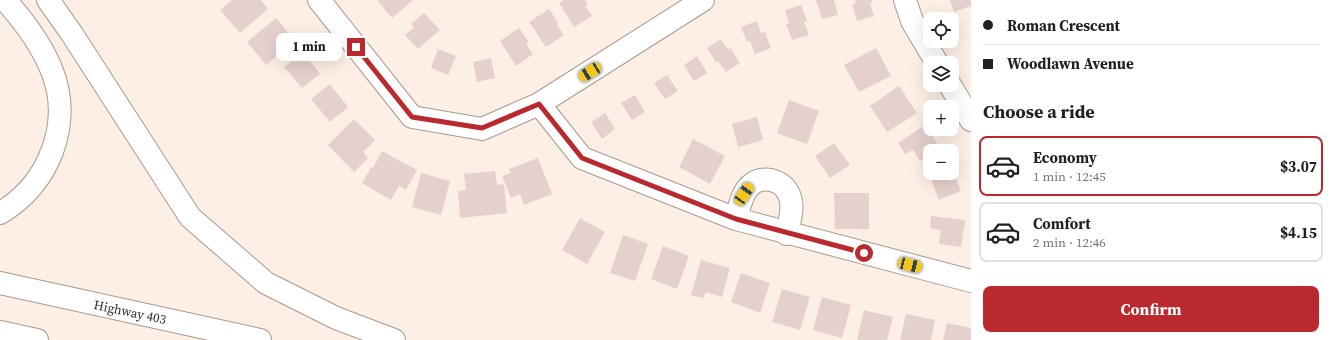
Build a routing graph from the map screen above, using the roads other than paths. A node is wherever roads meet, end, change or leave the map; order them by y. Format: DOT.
graph roads {
  1 [pos="5,0"];
  2 [pos="48,0"];
  3 [pos="319,0"];
  4 [pos="703,0"];
  5 [pos="905,0"];
  6 [pos="933,56"];
  7 [pos="954,92"];
  8 [pos="539,104"];
  9 [pos="971,120"];
  10 [pos="0,213"];
  11 [pos="736,219"];
  12 [pos="787,234"];
  13 [pos="971,281"];
  14 [pos="0,283"];
  15 [pos="0,332"];
  16 [pos="37,340"];
  17 [pos="260,340"];
  18 [pos="394,340"];
  1 -- 10 [label="main road"];
  2 -- 18 [label="main road"];
  3 -- 8 [label="main road"];
  4 -- 8 [label="main road"];
  5 -- 6 [label="main road"];
  7 -- 9 [label="main road"];
  8 -- 11 [label="main road"];
  11 -- 12 [label="main road"];
  11 -- 12 [label="main road"];
  12 -- 13 [label="main road"];
  14 -- 17 [label="main road, Highway 403"];
  15 -- 16 [label="main road"];
}
